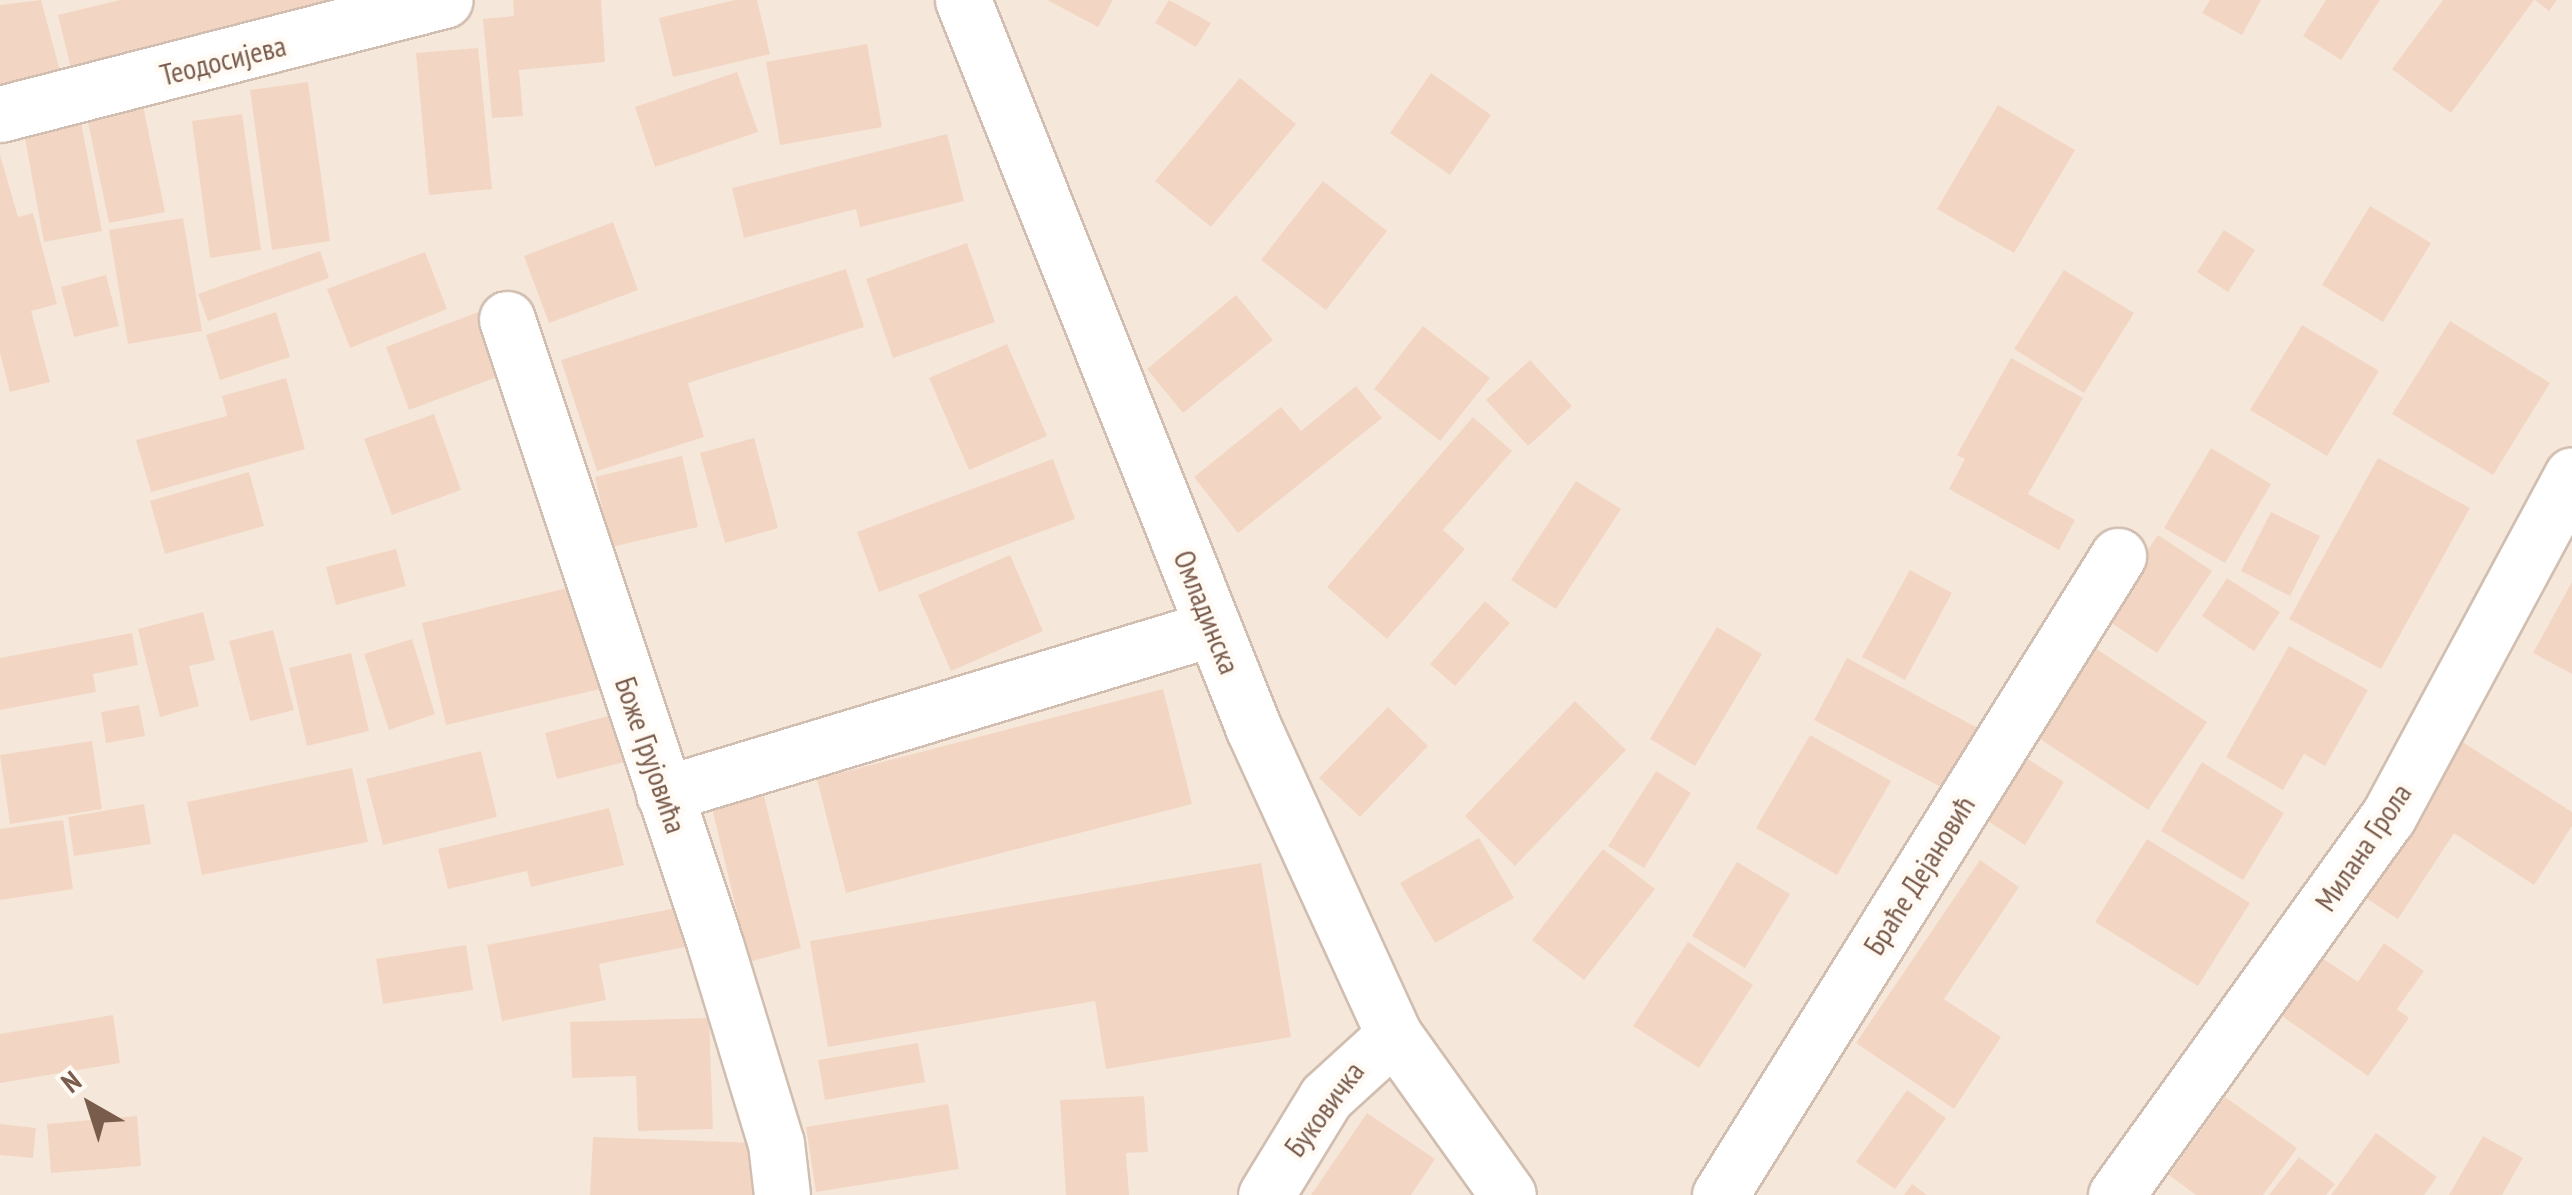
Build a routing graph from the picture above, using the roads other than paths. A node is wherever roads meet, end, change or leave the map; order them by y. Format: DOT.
graph roads {
  1 [pos="446,0"];
  2 [pos="963,0"];
  3 [pos="0,114"];
  4 [pos="506,319"];
  5 [pos="2572,475"];
  6 [pos="2118,556"];
  7 [pos="1213,628"];
  8 [pos="664,794"];
  9 [pos="1394,1035"];
  10 [pos="782,1195"];
  11 [pos="1266,1195"];
  12 [pos="1508,1195"];
  13 [pos="1720,1195"];
  14 [pos="2116,1195"];
  1 -- 3 [label="street, Теодосијева"];
  2 -- 7 [label="street, Омладинска"];
  4 -- 8 [label="street, Боже Грујовића"];
  5 -- 14 [label="street, Милана Грола"];
  6 -- 13 [label="street, Браће Дејановић"];
  7 -- 8 [label="street"];
  7 -- 9 [label="street, Омладинска"];
  8 -- 10 [label="street, Боже Грујовића"];
  9 -- 11 [label="street, Буковичка"];
  9 -- 12 [label="street, Омладинска"];
}
